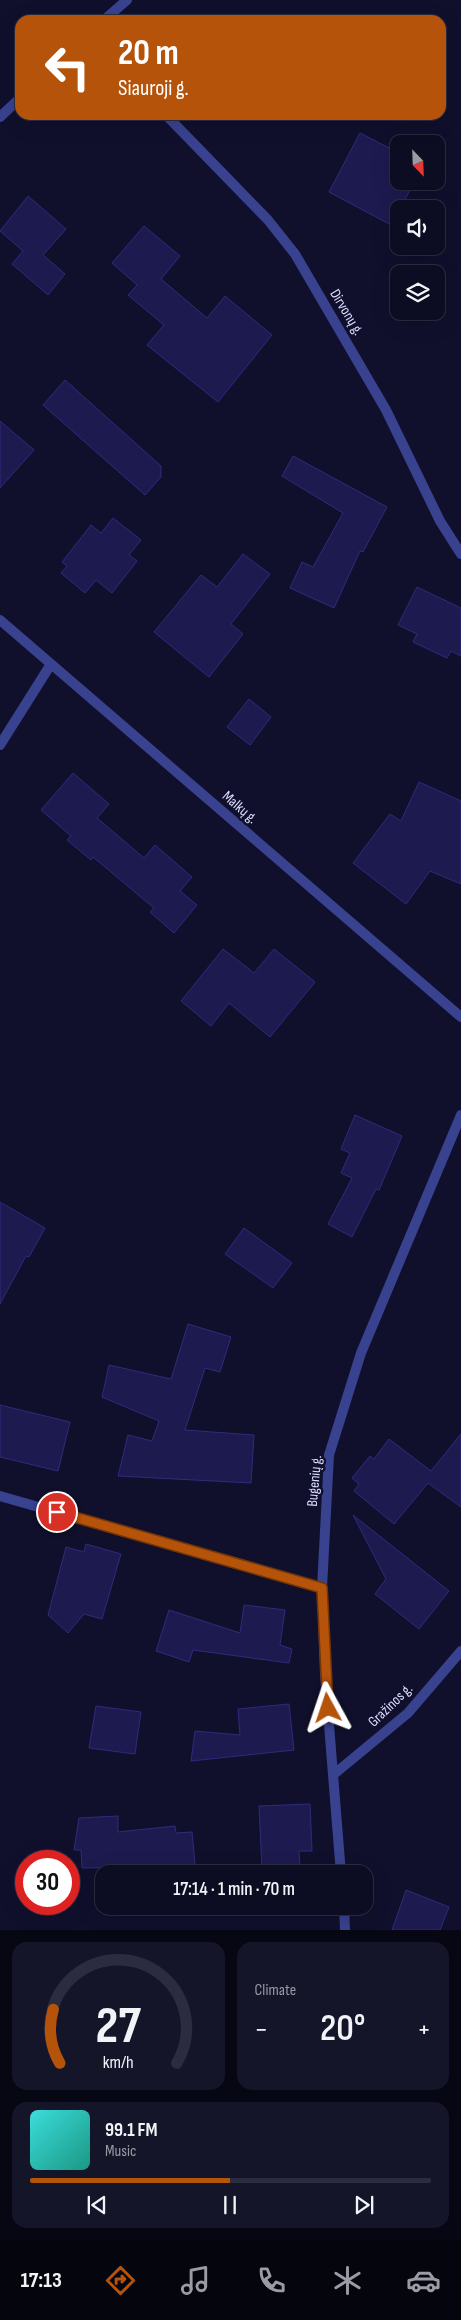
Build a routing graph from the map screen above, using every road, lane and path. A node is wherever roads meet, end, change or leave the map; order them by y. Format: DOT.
graph roads {
  1 [pos="127,0"];
  2 [pos="110,15"];
  3 [pos="15,103"];
  4 [pos="0,117"];
  5 [pos="171,120"];
  6 [pos="461,554"];
  7 [pos="0,620"];
  8 [pos="51,664"];
  9 [pos="0,745"];
  10 [pos="461,1017"];
  11 [pos="461,1115"];
  12 [pos="0,1496"];
  13 [pos="322,1588"];
  14 [pos="461,1650"];
  15 [pos="333,1775"];
  16 [pos="340,1865"];
  17 [pos="344,1915"];
  18 [pos="345,1930"];
  1 -- 2 [label="street"];
  3 -- 4 [label="street"];
  5 -- 6 [label="street, Dirvonų g."];
  7 -- 8 [label="street, Malkų g."];
  8 -- 9 [label="street"];
  8 -- 10 [label="street, Malkų g."];
  11 -- 13 [label="street, Bugenių g."];
  12 -- 13 [label="street"];
  13 -- 15 [label="street, Bugenių g."];
  14 -- 15 [label="street, Gražinos g."];
  15 -- 16 [label="street, Bugenių g."];
  17 -- 18 [label="street"];
}
